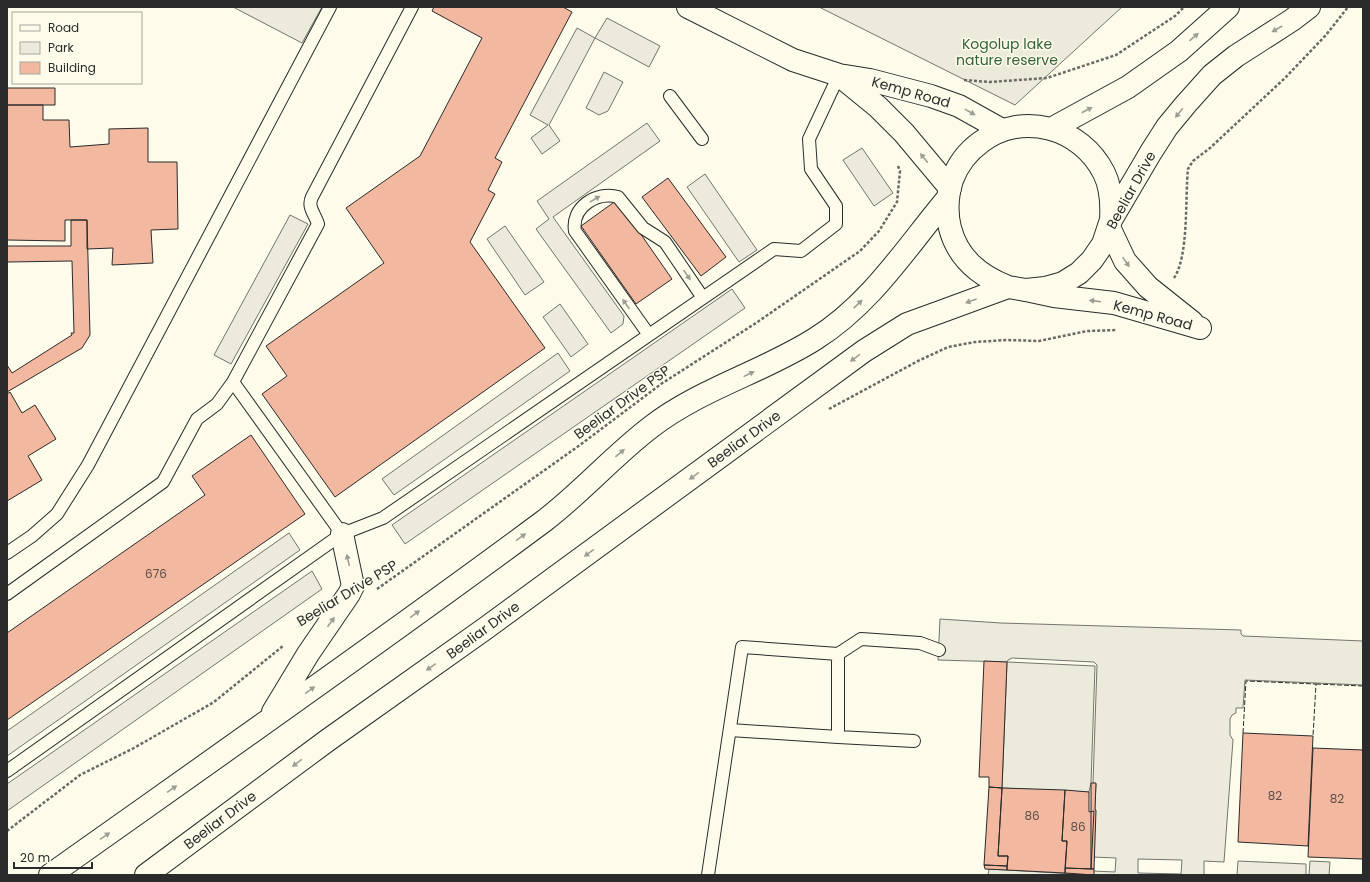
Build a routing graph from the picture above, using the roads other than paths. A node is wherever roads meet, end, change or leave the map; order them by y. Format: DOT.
graph roads {
  1 [pos="330,7"];
  2 [pos="412,7"];
  3 [pos="688,7"];
  4 [pos="1228,7"];
  5 [pos="1309,7"];
  6 [pos="839,75"];
  7 [pos="670,96"];
  8 [pos="1052,128"];
  9 [pos="1002,130"];
  10 [pos="702,140"];
  11 [pos="948,193"];
  12 [pos="1110,223"];
  13 [pos="1012,288"];
  14 [pos="703,298"];
  15 [pos="649,336"];
  16 [pos="233,382"];
  17 [pos="342,534"];
  18 [pos="7,553"];
  19 [pos="7,594"];
  20 [pos="938,650"];
  21 [pos="838,654"];
  22 [pos="268,721"];
  23 [pos="730,730"];
  24 [pos="838,737"];
  25 [pos="914,741"];
  26 [pos="7,771"];
  27 [pos="174,855"];
  28 [pos="50,875"];
  29 [pos="146,875"];
  30 [pos="164,875"];
  31 [pos="708,875"];
  1 -- 18 [label="lane"];
  2 -- 16 [label="lane"];
  3 -- 6 [label="main road, Kemp Road"];
  8 -- 4 [label="main road, one-way"];
  5 -- 12 [label="main road, Beeliar Drive, one-way"];
  6 -- 9 [label="main road, Kemp Road, one-way"];
  11 -- 6 [label="main road, Kemp Road, one-way"];
  6 -- 14 [label="lane"];
  7 -- 10 [label="lane"];
  8 -- 9 [label="main road"];
  8 -- 12 [label="main road"];
  9 -- 11 [label="main road"];
  11 -- 13 [label="main road"];
  22 -- 11 [label="main road, one-way"];
  12 -- 13 [label="main road, Beeliar Drive"];
  12 -- 13 [label="main road, Kemp Road, one-way"];
  13 -- 27 [label="main road, Beeliar Drive, one-way"];
  14 -- 15 [label="lane"];
  15 -- 14 [label="lane, one-way"];
  15 -- 17 [label="lane"];
  16 -- 17 [label="lane"];
  16 -- 19 [label="lane"];
  22 -- 17 [label="main road, one-way"];
  17 -- 26 [label="lane"];
  20 -- 21 [label="lane"];
  21 -- 23 [label="lane"];
  21 -- 24 [label="lane"];
  28 -- 22 [label="main road, one-way"];
  23 -- 24 [label="lane"];
  23 -- 31 [label="lane"];
  24 -- 25 [label="lane"];
  27 -- 29 [label="main road, Beeliar Drive"];
  27 -- 30 [label="main road"];
}
